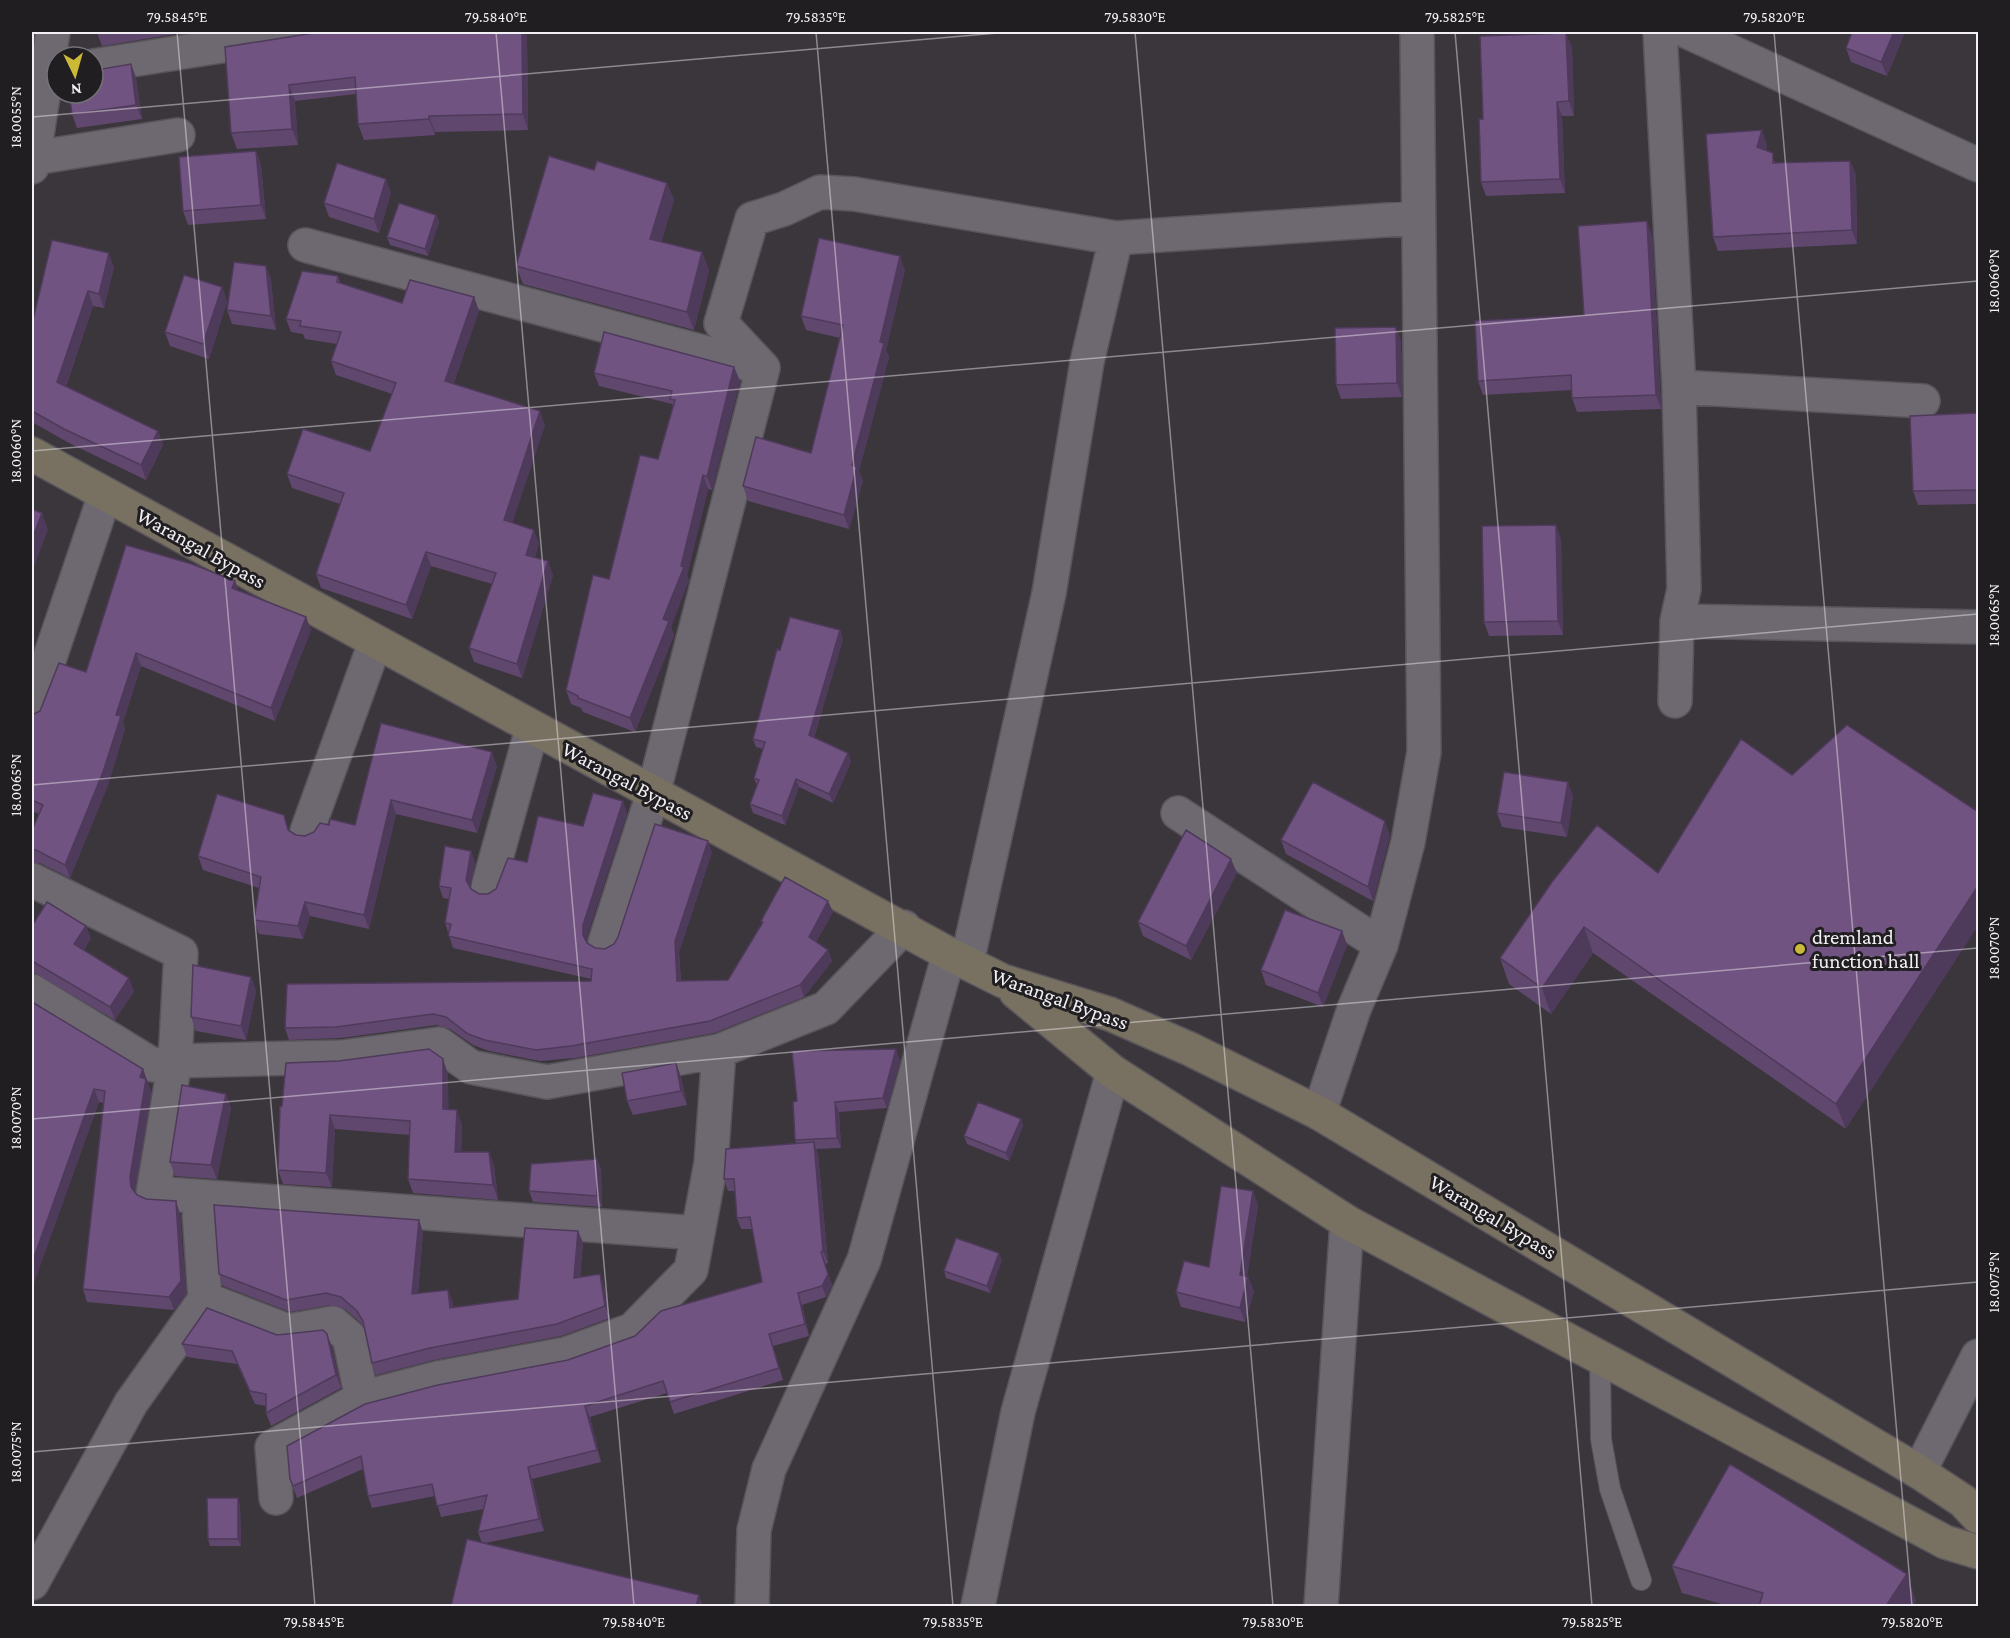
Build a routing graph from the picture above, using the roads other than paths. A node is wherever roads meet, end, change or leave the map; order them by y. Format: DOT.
graph roads {
  1 [pos="310,32"];
  2 [pos="1417,32"];
  3 [pos="1660,32"];
  4 [pos="1688,32"];
  5 [pos="105,64"];
  6 [pos="45,105"];
  7 [pos="178,135"];
  8 [pos="33,163"];
  9 [pos="1978,165"];
  10 [pos="1417,218"];
  11 [pos="1116,238"];
  12 [pos="305,245"];
  13 [pos="763,368"];
  14 [pos="1679,387"];
  15 [pos="1923,401"];
  16 [pos="32,454"];
  17 [pos="105,495"];
  18 [pos="1677,621"];
  19 [pos="1978,627"];
  20 [pos="375,643"];
  21 [pos="1675,701"];
  22 [pos="32,710"];
  23 [pos="532,729"];
  24 [pos="653,794"];
  25 [pos="1178,813"];
  26 [pos="307,831"];
  27 [pos="32,880"];
  28 [pos="488,887"];
  29 [pos="904,927"];
  30 [pos="605,942"];
  31 [pos="1381,945"];
  32 [pos="958,958"];
  33 [pos="1003,981"];
  34 [pos="32,991"];
  35 [pos="719,1051"];
  36 [pos="176,1061"];
  37 [pos="1113,1072"];
  38 [pos="1318,1113"];
  39 [pos="198,1197"];
  40 [pos="1347,1222"];
  41 [pos="698,1233"];
  42 [pos="205,1299"];
  43 [pos="1978,1356"];
  44 [pos="1600,1357"];
  45 [pos="362,1398"];
  46 [pos="1919,1472"];
  47 [pos="276,1498"];
  48 [pos="1978,1516"];
  49 [pos="1978,1552"];
  50 [pos="33,1578"];
  51 [pos="1641,1580"];
  52 [pos="752,1606"];
  53 [pos="978,1606"];
  54 [pos="1320,1606"];
  1 -- 5 [label="street"];
  2 -- 10 [label="street"];
  3 -- 14 [label="street"];
  4 -- 9 [label="street"];
  6 -- 8 [label="street"];
  7 -- 8 [label="street"];
  10 -- 11 [label="street"];
  10 -- 31 [label="street"];
  11 -- 13 [label="street"];
  11 -- 32 [label="street"];
  12 -- 13 [label="street"];
  13 -- 24 [label="street"];
  14 -- 15 [label="street"];
  14 -- 18 [label="street"];
  16 -- 17 [label="main road, Warangal Bypass"];
  17 -- 20 [label="main road, Warangal Bypass"];
  17 -- 22 [label="street"];
  18 -- 19 [label="street"];
  18 -- 21 [label="street"];
  20 -- 23 [label="main road, Warangal Bypass"];
  20 -- 26 [label="street"];
  23 -- 24 [label="main road, Warangal Bypass"];
  23 -- 28 [label="street"];
  24 -- 29 [label="main road, Warangal Bypass"];
  24 -- 30 [label="street"];
  25 -- 31 [label="street"];
  27 -- 36 [label="street"];
  29 -- 32 [label="main road, Warangal Bypass"];
  29 -- 35 [label="street"];
  31 -- 38 [label="street"];
  32 -- 33 [label="main road, Warangal Bypass"];
  32 -- 52 [label="street"];
  33 -- 37 [label="main road"];
  33 -- 38 [label="main road, Warangal Bypass"];
  34 -- 36 [label="street"];
  35 -- 36 [label="street"];
  35 -- 41 [label="street"];
  36 -- 39 [label="street"];
  37 -- 40 [label="main road"];
  37 -- 53 [label="street"];
  38 -- 46 [label="main road, Warangal Bypass"];
  39 -- 41 [label="street"];
  39 -- 42 [label="street"];
  40 -- 44 [label="main road"];
  40 -- 54 [label="street"];
  41 -- 45 [label="street"];
  42 -- 45 [label="street"];
  42 -- 50 [label="street"];
  43 -- 46 [label="street"];
  44 -- 49 [label="main road"];
  44 -- 51 [label="lane"];
  45 -- 47 [label="street"];
  46 -- 48 [label="main road, Warangal Bypass"];
}
